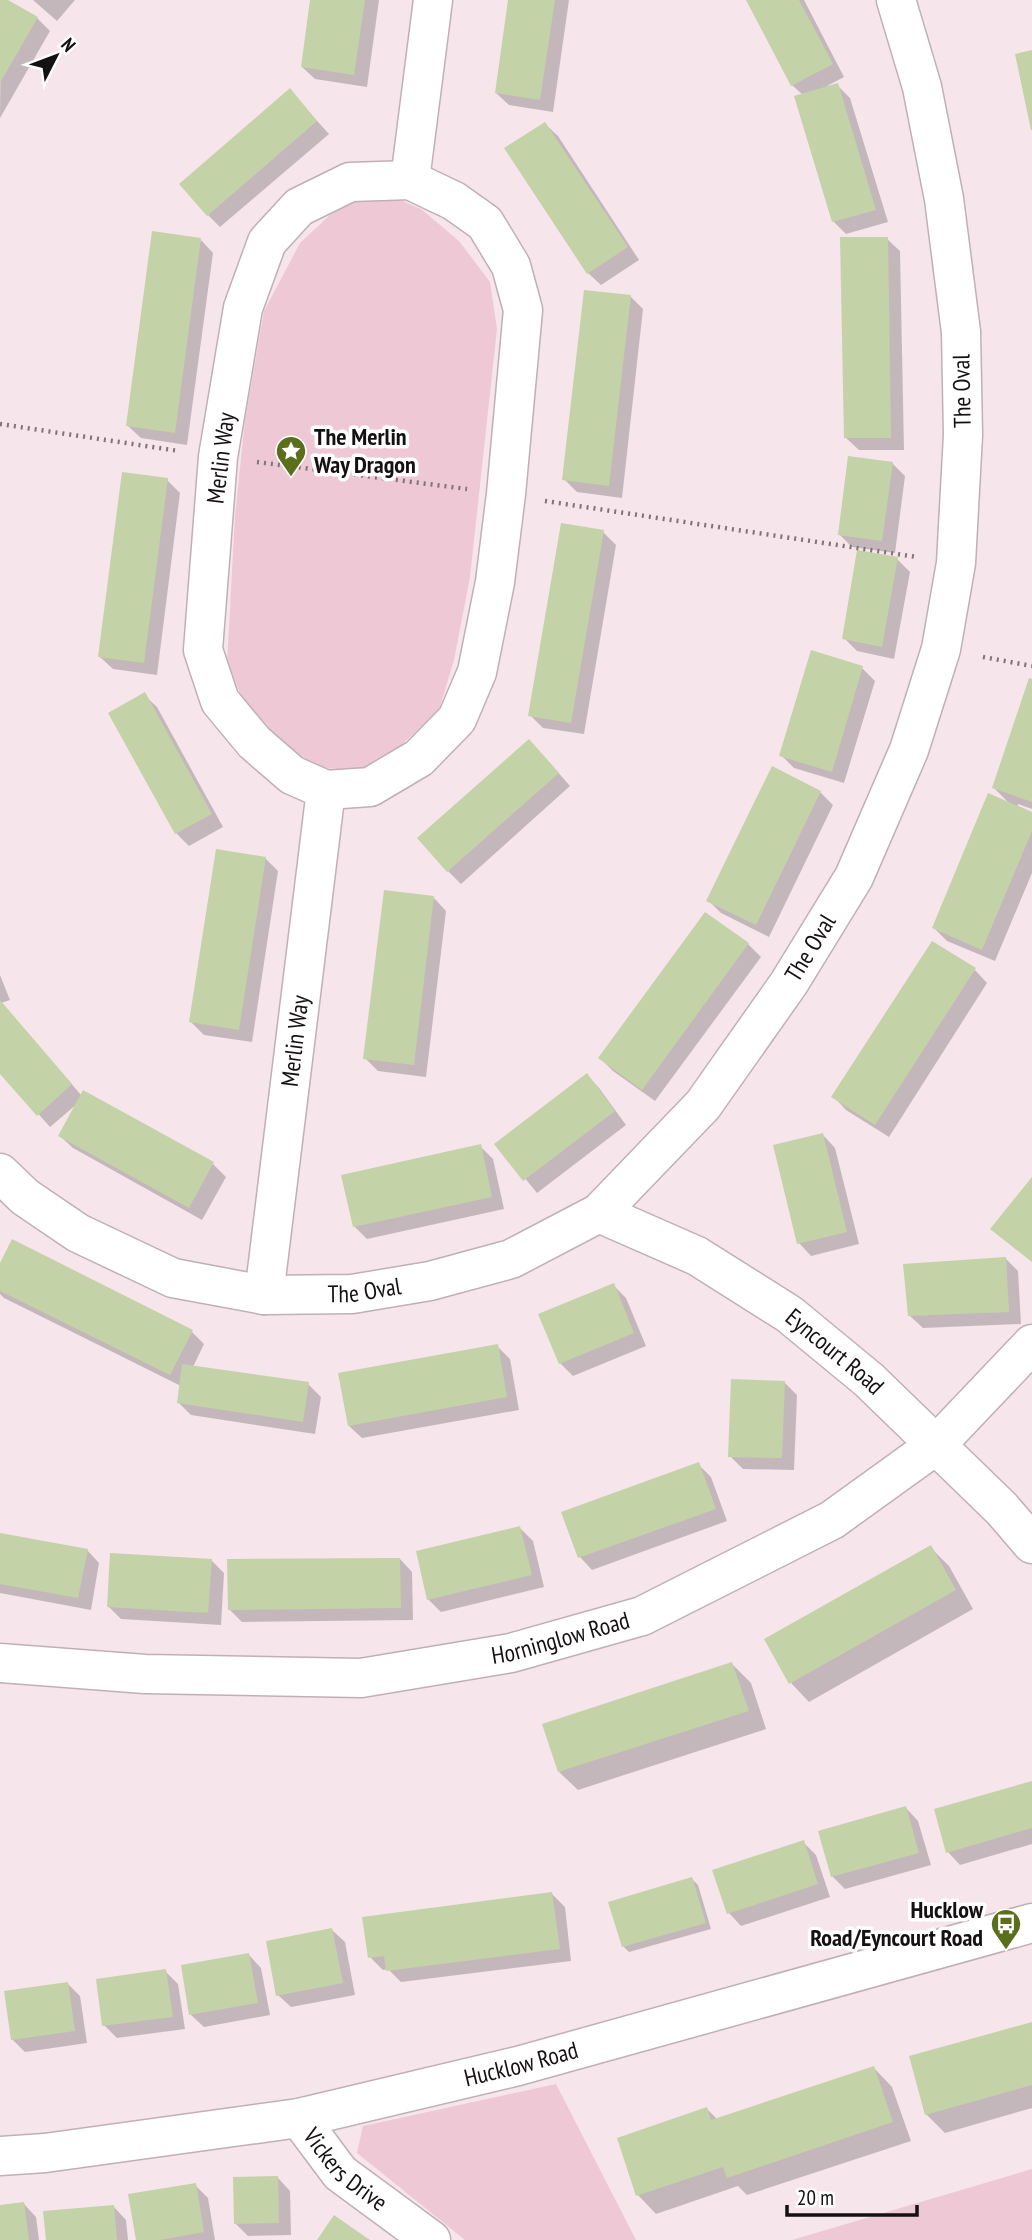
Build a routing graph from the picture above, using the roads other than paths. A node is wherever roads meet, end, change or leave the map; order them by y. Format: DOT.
graph roads {
  1 [pos="433,0"];
  2 [pos="896,0"];
  3 [pos="410,180"];
  4 [pos="326,790"];
  5 [pos="0,1173"];
  6 [pos="599,1213"];
  7 [pos="264,1294"];
  8 [pos="1032,1344"];
  9 [pos="936,1445"];
  10 [pos="1032,1544"];
  11 [pos="0,1663"];
  12 [pos="1032,1923"];
  13 [pos="299,2118"];
  14 [pos="0,2156"];
  15 [pos="431,2240"];
  1 -- 3 [label="street"];
  2 -- 6 [label="street, The Oval"];
  3 -- 4 [label="street, Merlin Way"];
  3 -- 4 [label="street, Merlin Way"];
  4 -- 7 [label="street, Merlin Way"];
  5 -- 7 [label="street, The Oval"];
  6 -- 7 [label="street, The Oval"];
  6 -- 9 [label="street, Eyncourt Road"];
  8 -- 9 [label="street, Horninglow Road"];
  9 -- 10 [label="street, Eyncourt Road"];
  9 -- 11 [label="street, Horninglow Road"];
  12 -- 13 [label="street, Hucklow Road"];
  13 -- 14 [label="street, Hucklow Road"];
  13 -- 15 [label="street, Vickers Drive"];
}
